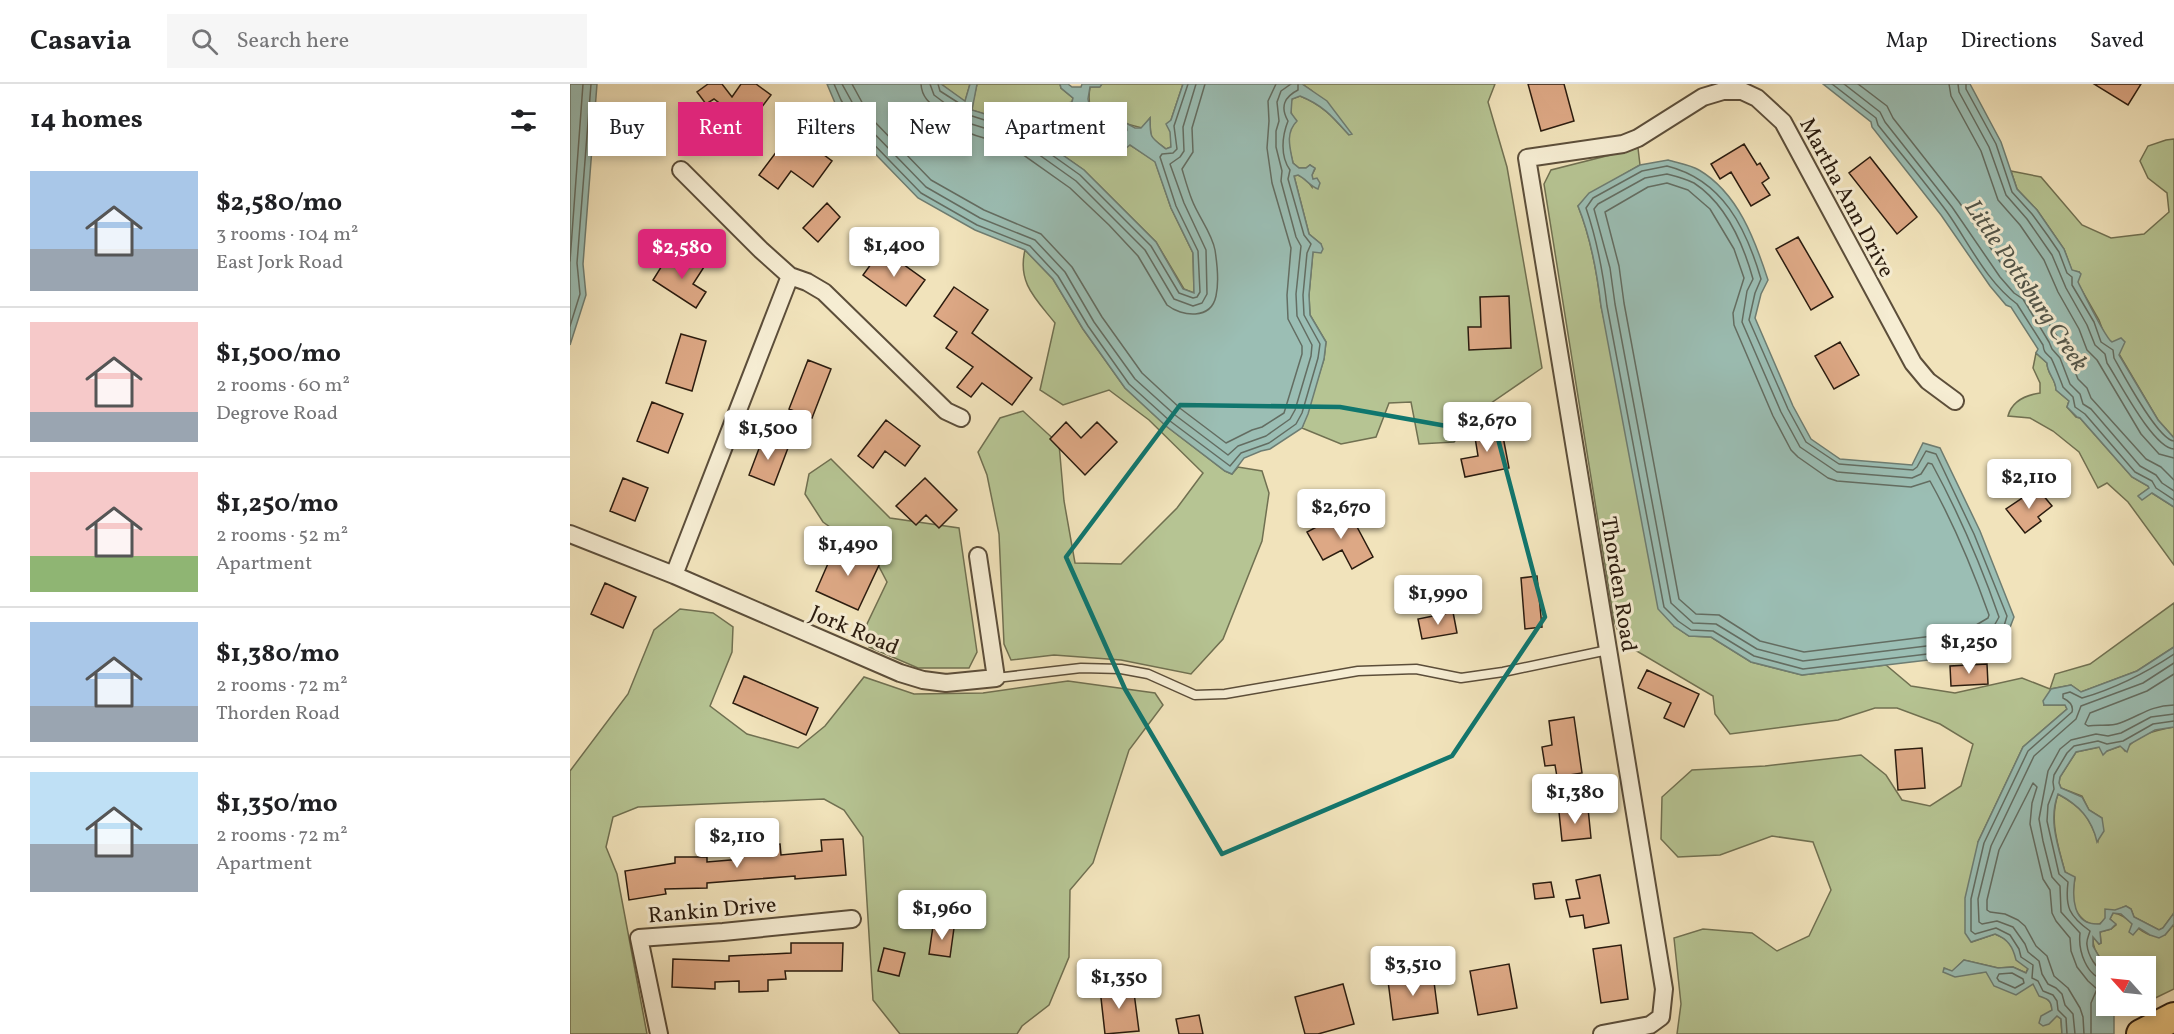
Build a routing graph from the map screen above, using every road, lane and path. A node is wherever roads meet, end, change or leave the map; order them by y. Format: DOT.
graph roads {
  1 [pos="1527,158"];
  2 [pos="681,170"];
  3 [pos="790,276"];
  4 [pos="1956,401"];
  5 [pos="961,418"];
  6 [pos="570,534"];
  7 [pos="978,556"];
  8 [pos="674,575"];
  9 [pos="1608,650"];
  10 [pos="996,678"];
  11 [pos="852,919"];
  12 [pos="2174,1017"];
  13 [pos="658,1034"];
  14 [pos="1602,1034"];
  15 [pos="2141,1034"];
  1 -- 4 [label="street, Martha Ann Drive"];
  1 -- 9 [label="street, Thorden Road"];
  2 -- 3 [label="street"];
  3 -- 5 [label="street"];
  3 -- 8 [label="street"];
  6 -- 8 [label="street, Jork Road"];
  7 -- 10 [label="street"];
  8 -- 10 [label="street, Jork Road"];
  9 -- 10 [label="lane"];
  9 -- 14 [label="street, Thorden Road"];
  11 -- 13 [label="street, Rankin Drive"];
  12 -- 15 [label="highway"];
}
